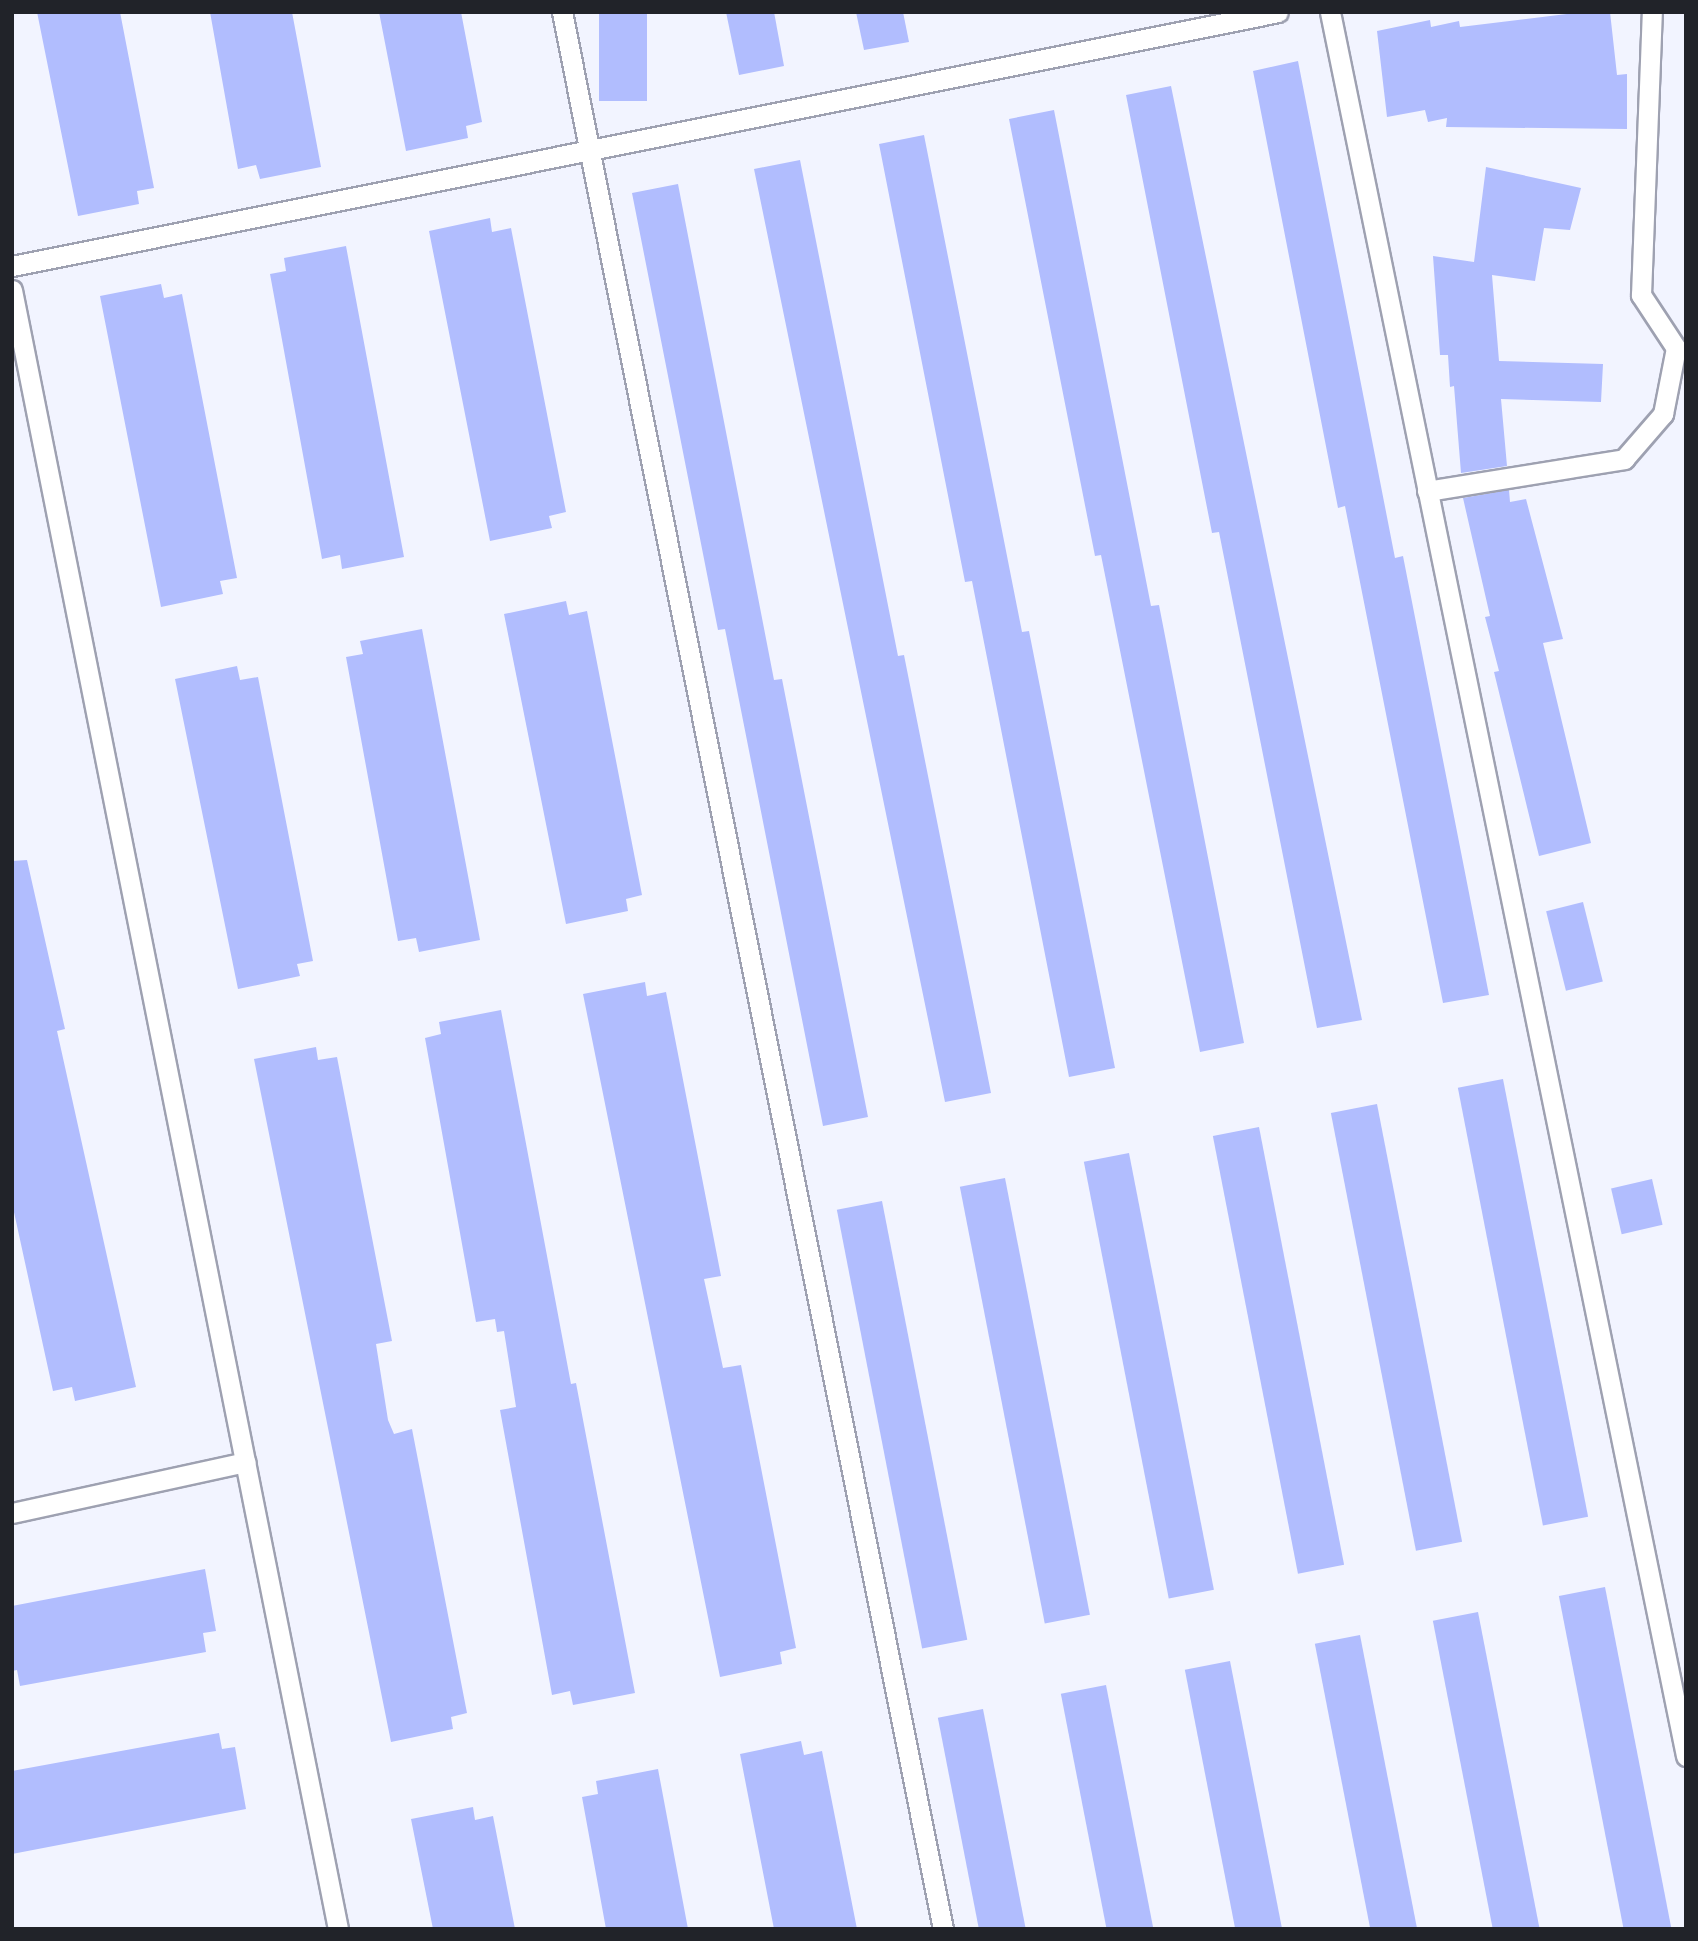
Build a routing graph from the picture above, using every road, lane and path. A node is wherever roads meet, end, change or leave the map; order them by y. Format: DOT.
graph roads {
  1 [pos="562,12"];
  2 [pos="1278,12"];
  3 [pos="1330,12"];
  4 [pos="1652,12"];
  5 [pos="589,150"];
  6 [pos="12,266"];
  7 [pos="12,290"];
  8 [pos="1427,491"];
  9 [pos="245,1462"];
  10 [pos="12,1513"];
  11 [pos="1686,1756"];
  12 [pos="338,1929"];
  13 [pos="943,1929"];
  1 -- 5 [label="lane"];
  2 -- 5 [label="lane"];
  3 -- 8 [label="lane"];
  4 -- 8 [label="lane"];
  5 -- 6 [label="lane"];
  5 -- 13 [label="lane"];
  7 -- 9 [label="lane"];
  8 -- 11 [label="lane"];
  9 -- 10 [label="lane"];
  9 -- 12 [label="lane"];
}
